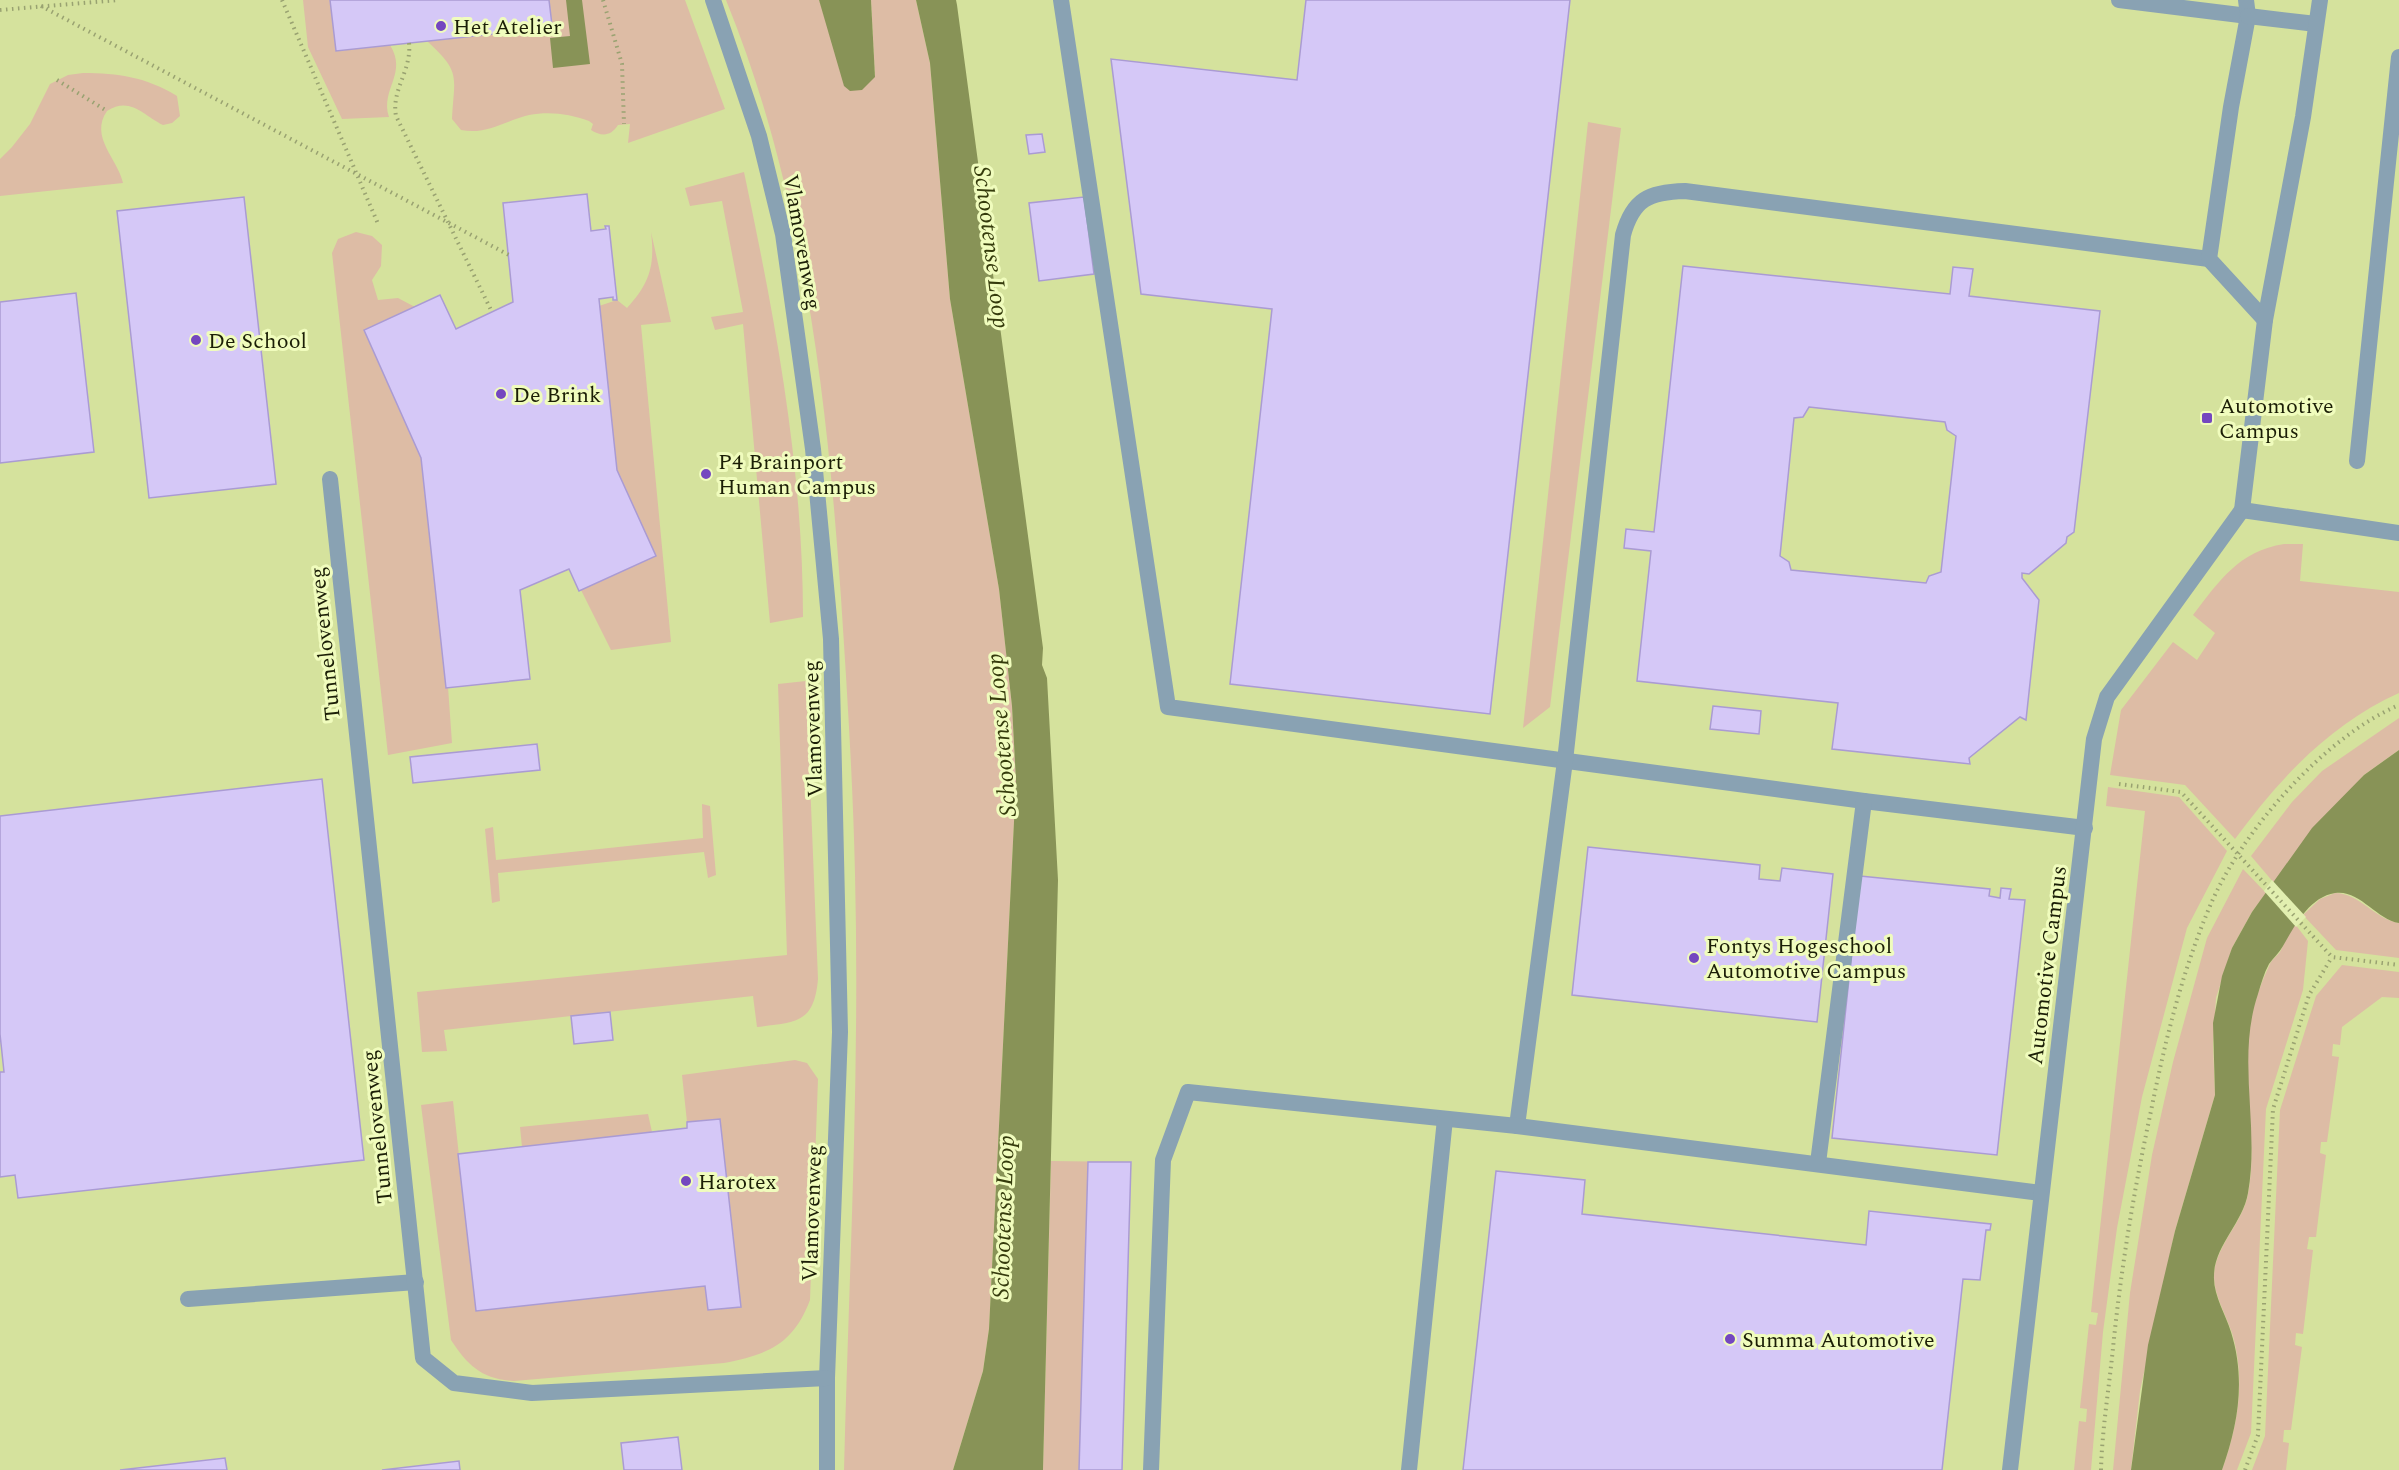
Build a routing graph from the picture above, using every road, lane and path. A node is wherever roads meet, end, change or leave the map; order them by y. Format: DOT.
graph roads {
  1 [pos="119,0"];
  2 [pos="282,0"];
  3 [pos="603,0"];
  4 [pos="713,0"];
  5 [pos="1061,0"];
  6 [pos="2120,0"];
  7 [pos="2320,0"];
  8 [pos="41,6"];
  9 [pos="2247,8"];
  10 [pos="0,10"];
  11 [pos="2316,24"];
  12 [pos="409,43"];
  13 [pos="2399,57"];
  14 [pos="57,80"];
  15 [pos="107,111"];
  16 [pos="624,124"];
  17 [pos="356,174"];
  18 [pos="449,223"];
  19 [pos="379,226"];
  20 [pos="508,255"];
  21 [pos="2209,259"];
  22 [pos="492,312"];
  23 [pos="2265,320"];
  24 [pos="2357,461"];
  25 [pos="330,479"];
  26 [pos="2242,510"];
  27 [pos="2399,532"];
  28 [pos="2399,705"];
  29 [pos="1565,761"];
  30 [pos="2090,780"];
  31 [pos="1864,801"];
  32 [pos="2085,828"];
  33 [pos="2240,854"];
  34 [pos="2332,957"];
  35 [pos="2399,965"];
  36 [pos="1445,1119"];
  37 [pos="1517,1126"];
  38 [pos="1818,1163"];
  39 [pos="2041,1193"];
  40 [pos="416,1282"];
  41 [pos="188,1299"];
  42 [pos="827,1378"];
  43 [pos="827,1470"];
  44 [pos="1151,1470"];
  45 [pos="1409,1470"];
  46 [pos="2010,1470"];
  47 [pos="2101,1470"];
  48 [pos="2245,1470"];
  1 -- 8 [label="path"];
  2 -- 17 [label="path"];
  3 -- 16 [label="path"];
  4 -- 42 [label="street, Vlamovenweg"];
  5 -- 29 [label="street"];
  6 -- 9 [label="street"];
  7 -- 11 [label="street, Automotive Campus"];
  8 -- 10 [label="path"];
  8 -- 17 [label="path"];
  9 -- 11 [label="street"];
  9 -- 21 [label="street"];
  11 -- 23 [label="street, Automotive Campus"];
  12 -- 18 [label="path"];
  13 -- 24 [label="street"];
  14 -- 15 [label="path"];
  17 -- 18 [label="path"];
  17 -- 19 [label="path"];
  18 -- 20 [label="path"];
  18 -- 22 [label="path"];
  21 -- 23 [label="street"];
  21 -- 29 [label="street"];
  23 -- 26 [label="street, Automotive Campus"];
  25 -- 40 [label="street, Tunnelovenweg"];
  26 -- 27 [label="street"];
  26 -- 30 [label="street, Automotive Campus"];
  28 -- 33 [label="path"];
  29 -- 31 [label="street"];
  29 -- 37 [label="street"];
  30 -- 32 [label="street, Automotive Campus"];
  30 -- 33 [label="path"];
  31 -- 32 [label="street"];
  31 -- 38 [label="street"];
  32 -- 39 [label="street, Automotive Campus"];
  33 -- 34 [label="path"];
  33 -- 47 [label="path"];
  34 -- 35 [label="path"];
  34 -- 48 [label="path"];
  36 -- 37 [label="street"];
  36 -- 44 [label="street"];
  36 -- 45 [label="street"];
  37 -- 38 [label="street"];
  38 -- 39 [label="street"];
  39 -- 46 [label="street, Automotive Campus"];
  40 -- 41 [label="street"];
  40 -- 42 [label="street, Tunnelovenweg"];
  42 -- 43 [label="street, Vlamovenweg"];
}
